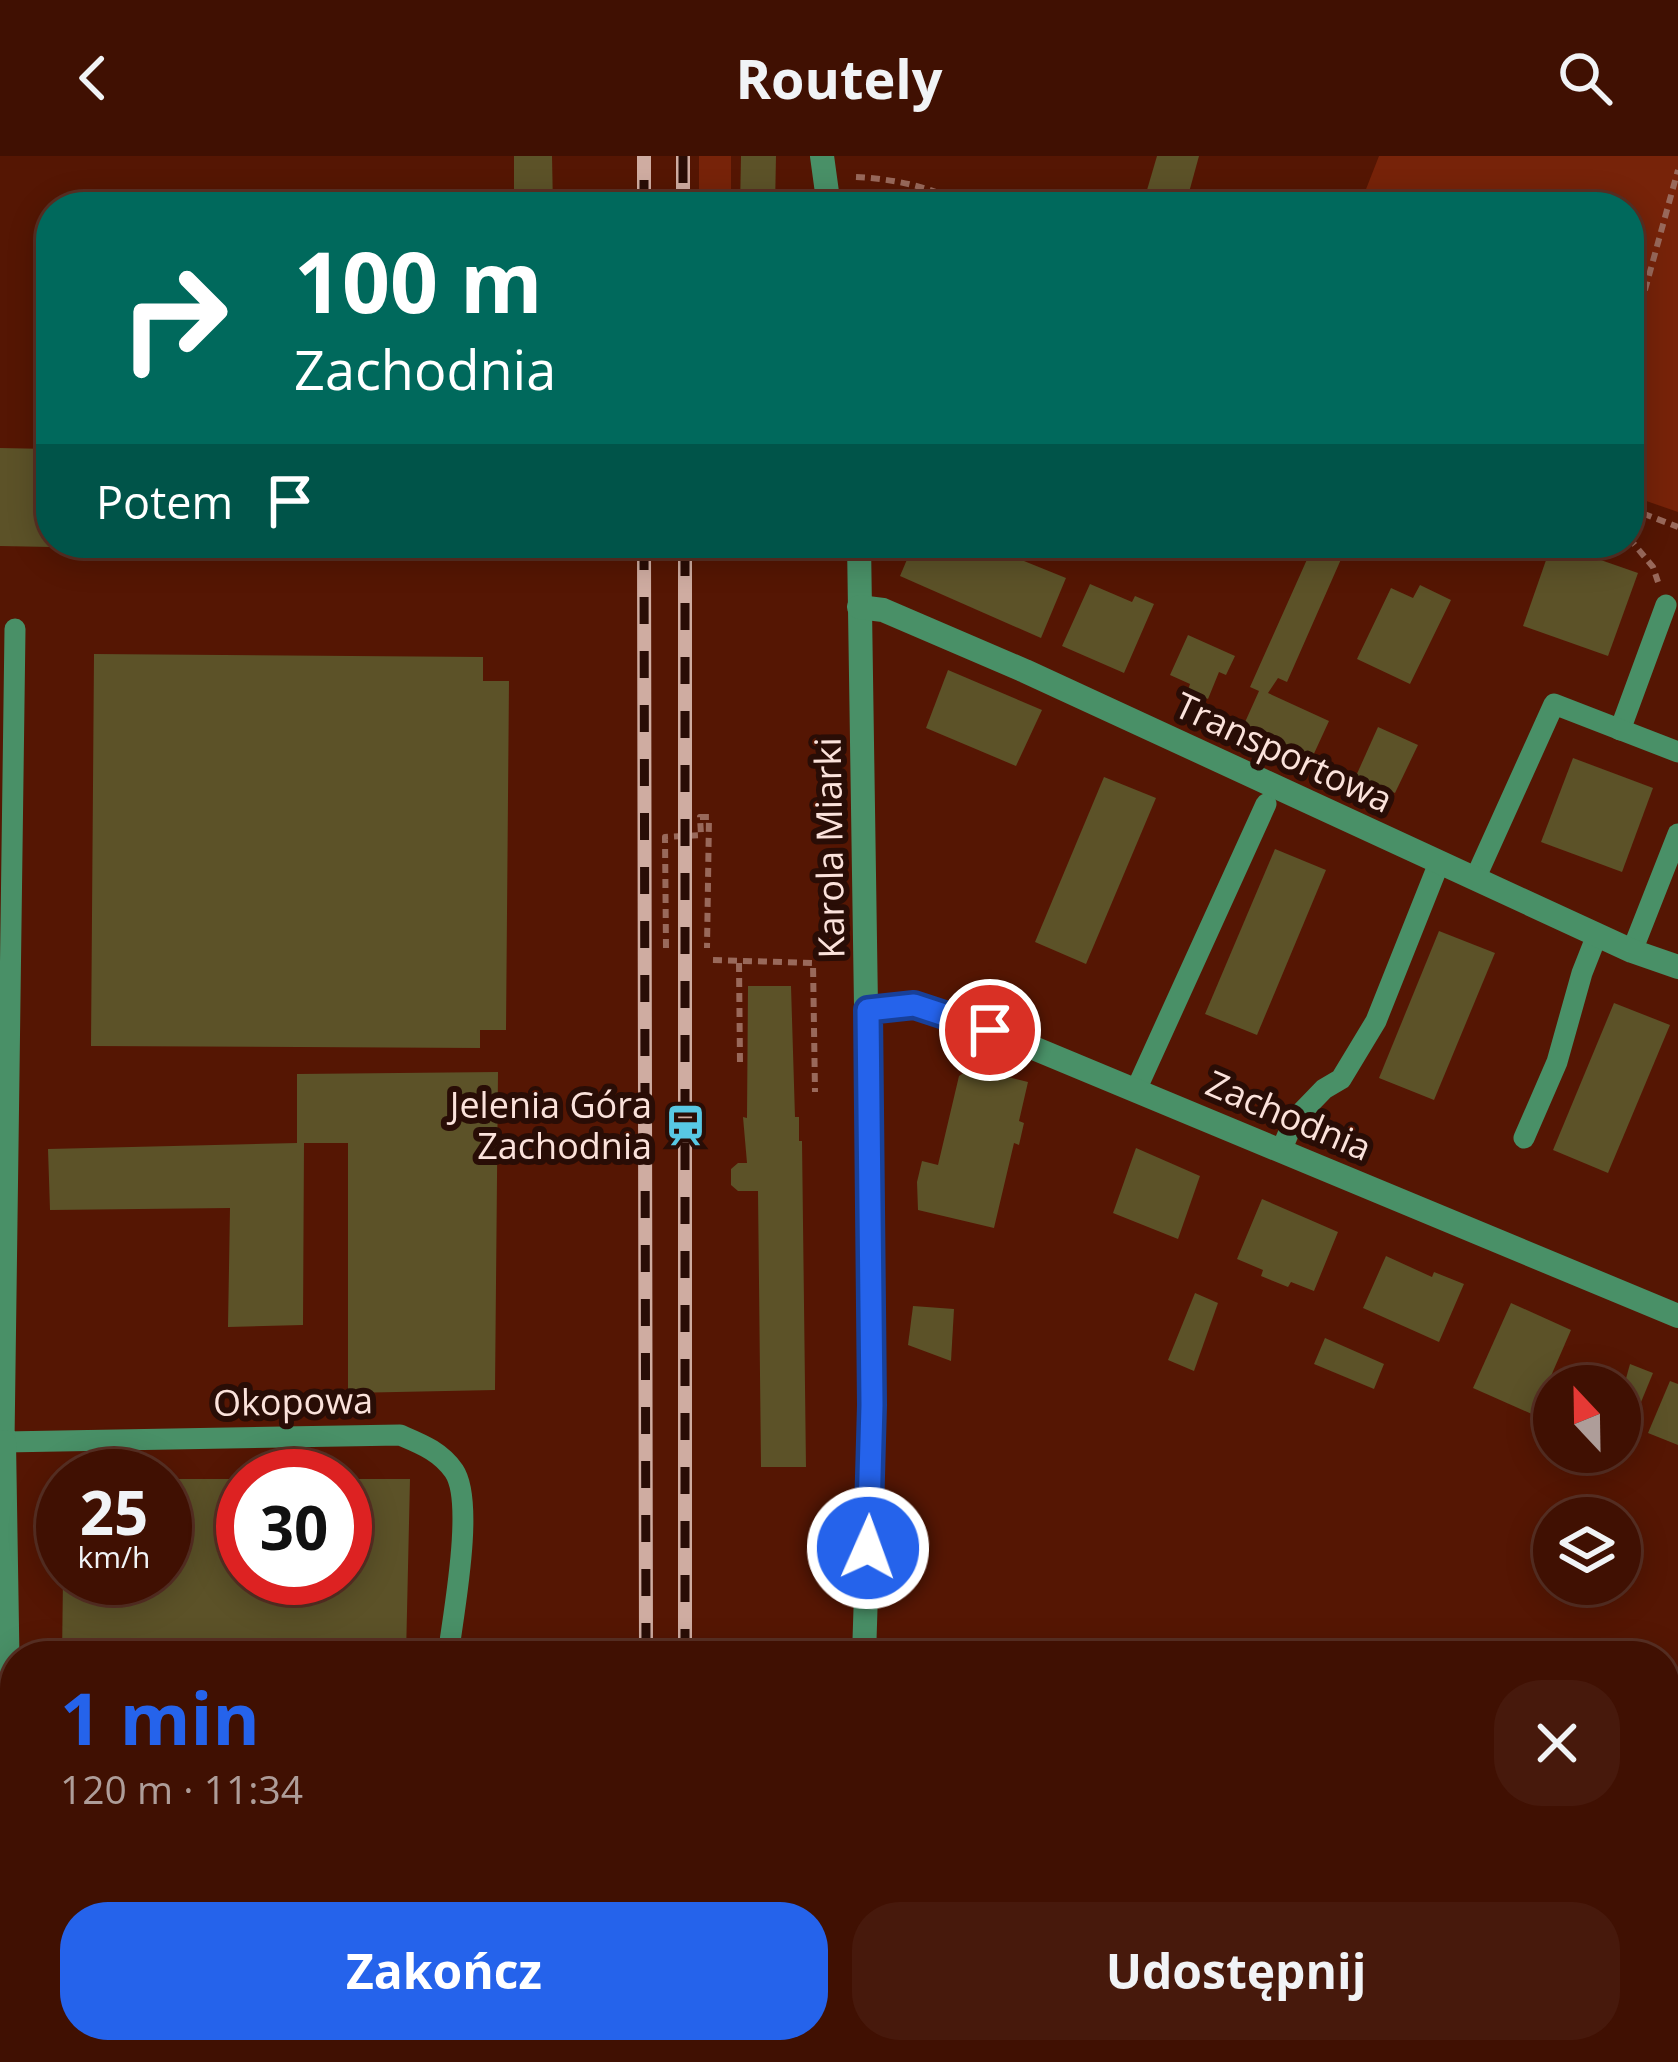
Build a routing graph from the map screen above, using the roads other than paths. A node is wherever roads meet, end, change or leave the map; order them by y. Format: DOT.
graph roads {
  1 [pos="822,156"];
  2 [pos="827,192"];
  3 [pos="859,558"];
  4 [pos="1666,605"];
  5 [pos="859,607"];
  6 [pos="15,629"];
  7 [pos="1533,692"];
  8 [pos="1554,704"];
  9 [pos="1620,730"];
  10 [pos="1678,752"];
  11 [pos="1266,804"];
  12 [pos="1678,834"];
  13 [pos="1439,863"];
  14 [pos="1475,879"];
  15 [pos="1597,935"];
  16 [pos="1632,951"];
  17 [pos="1678,967"];
  18 [pos="868,1010"];
  19 [pos="1136,1090"];
  20 [pos="1524,1138"];
  21 [pos="1281,1151"];
  22 [pos="1678,1316"];
  23 [pos="4,1442"];
  24 [pos="7,1641"];
  25 [pos="450,1641"];
  26 [pos="864,1641"];
  1 -- 2 [label="street"];
  3 -- 5 [label="street, Karola Miarki"];
  4 -- 9 [label="lane"];
  5 -- 13 [label="street, Transportowa"];
  5 -- 18 [label="street, Karola Miarki"];
  6 -- 23 [label="lane"];
  7 -- 8 [label="lane"];
  8 -- 9 [label="lane"];
  8 -- 14 [label="lane"];
  9 -- 10 [label="lane"];
  11 -- 19 [label="lane"];
  12 -- 16 [label="lane"];
  13 -- 14 [label="street, Transportowa"];
  13 -- 21 [label="lane"];
  14 -- 15 [label="street, Transportowa"];
  15 -- 16 [label="street, Transportowa"];
  15 -- 20 [label="lane"];
  16 -- 17 [label="street, Transportowa"];
  18 -- 19 [label="street, Zachodnia"];
  18 -- 26 [label="street, Karola Miarki"];
  19 -- 21 [label="street, Zachodnia"];
  21 -- 22 [label="street, Zachodnia"];
  23 -- 24 [label="street"];
  23 -- 25 [label="lane, Okopowa"];
}
